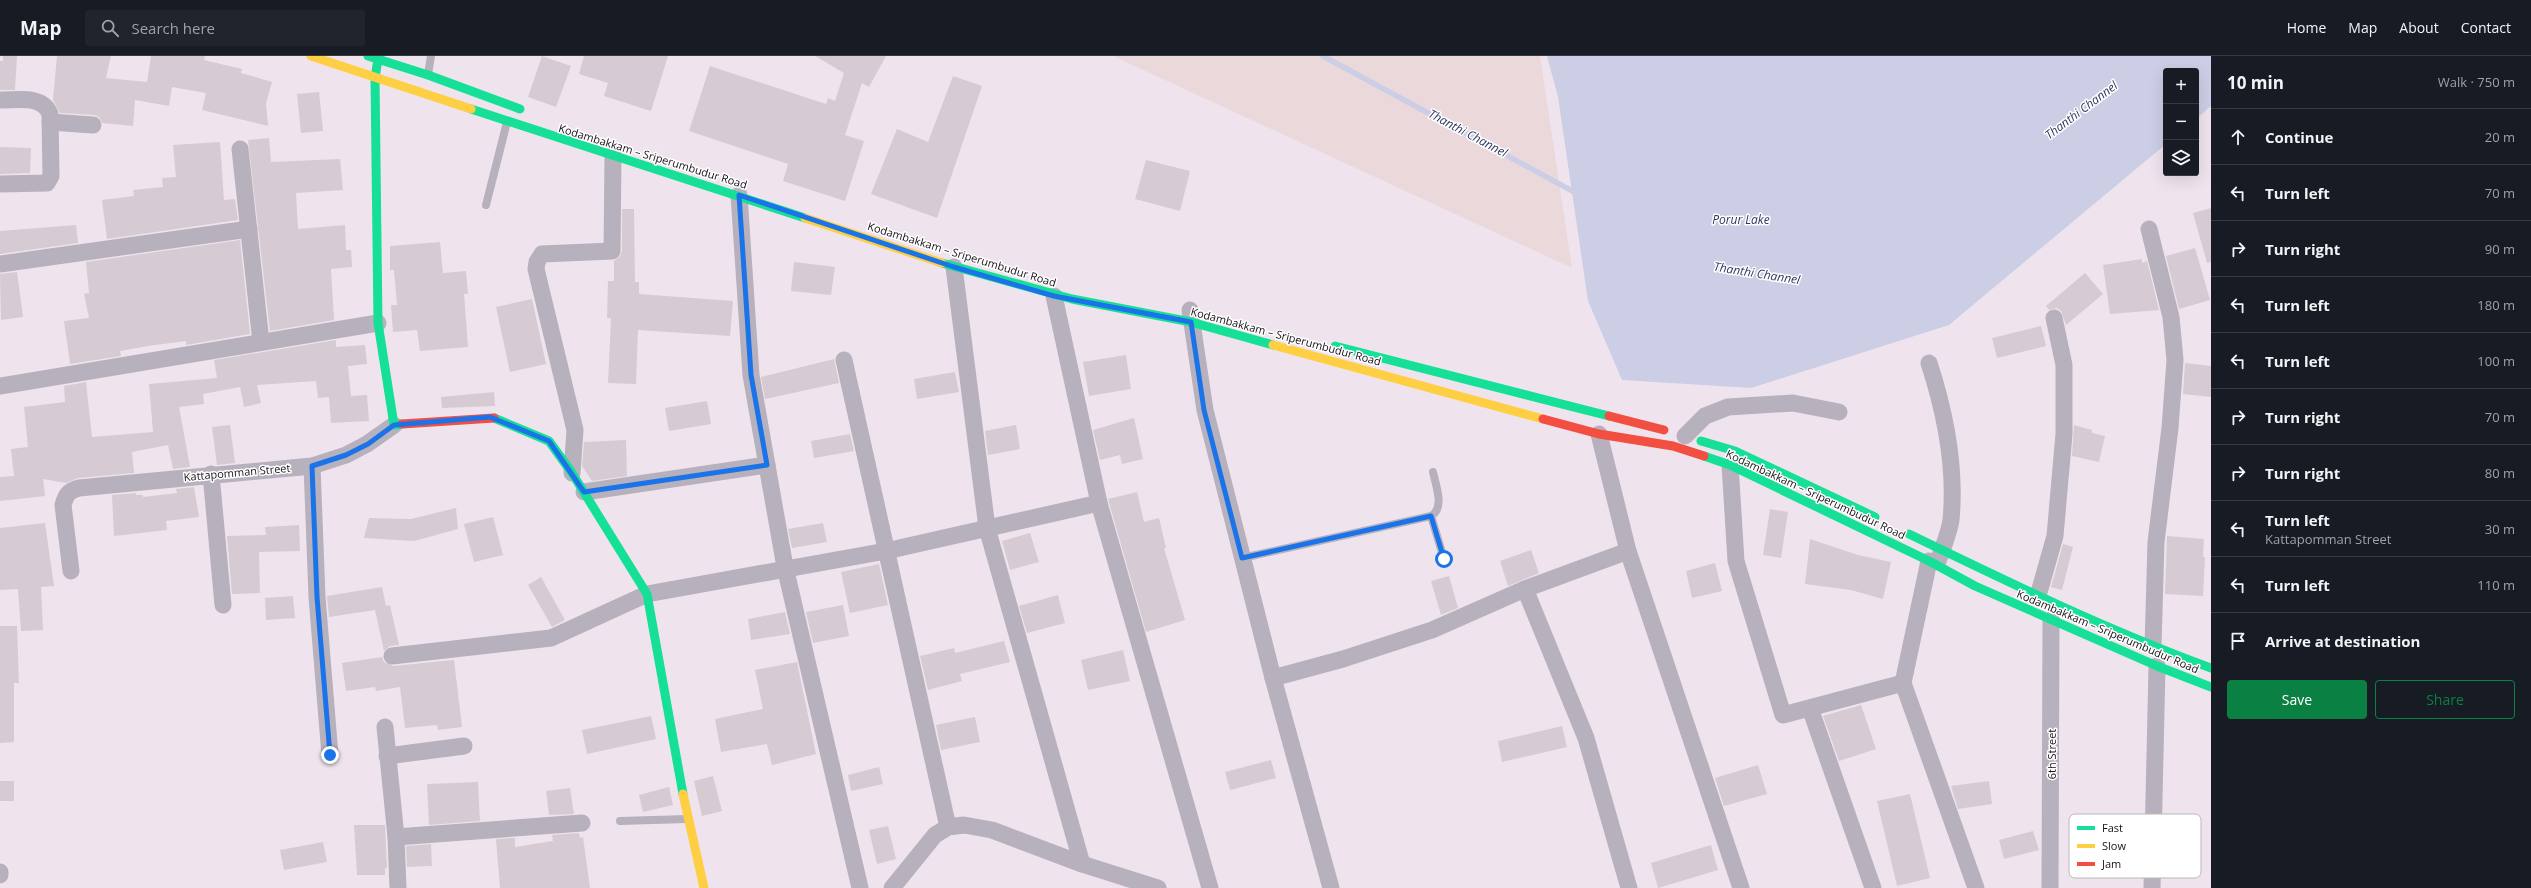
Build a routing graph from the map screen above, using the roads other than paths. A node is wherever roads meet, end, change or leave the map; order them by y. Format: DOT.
graph roads {
  1 [pos="311,56"];
  2 [pos="368,56"];
  3 [pos="431,56"];
  4 [pos="378,59"];
  5 [pos="428,75"];
  6 [pos="375,78"];
  7 [pos="0,100"];
  8 [pos="530,113"];
  9 [pos="507,120"];
  10 [pos="50,122"];
  11 [pos="93,125"];
  12 [pos="240,149"];
  13 [pos="613,155"];
  14 [pos="0,184"];
  15 [pos="739,195"];
  16 [pos="486,205"];
  17 [pos="250,229"];
  18 [pos="2149,229"];
  19 [pos="0,264"];
  20 [pos="954,267"];
  21 [pos="1054,296"];
  22 [pos="1190,313"];
  23 [pos="2054,318"];
  24 [pos="378,323"];
  25 [pos="261,342"];
  26 [pos="1326,344"];
  27 [pos="844,360"];
  28 [pos="1929,363"];
  29 [pos="0,386"];
  30 [pos="1554,402"];
  31 [pos="1839,412"];
  32 [pos="1551,421"];
  33 [pos="394,425"];
  34 [pos="1599,434"];
  35 [pos="1678,434"];
  36 [pos="767,465"];
  37 [pos="1730,465"];
  38 [pos="312,466"];
  39 [pos="1433,472"];
  40 [pos="572,473"];
  41 [pos="211,474"];
  42 [pos="584,492"];
  43 [pos="1099,503"];
  44 [pos="1431,516"];
  45 [pos="1885,522"];
  46 [pos="987,528"];
  47 [pos="1900,529"];
  48 [pos="886,551"];
  49 [pos="1628,551"];
  50 [pos="1242,558"];
  51 [pos="1936,558"];
  52 [pos="1444,559"];
  53 [pos="785,567"];
  54 [pos="70,571"];
  55 [pos="1525,589"];
  56 [pos="647,594"];
  57 [pos="2038,596"];
  58 [pos="223,605"];
  59 [pos="2051,620"];
  60 [pos="2153,646"];
  61 [pos="392,656"];
  62 [pos="2157,666"];
  63 [pos="2211,668"];
  64 [pos="1273,678"];
  65 [pos="1903,683"];
  66 [pos="2211,687"];
  67 [pos="1810,708"];
  68 [pos="385,728"];
  69 [pos="464,746"];
  70 [pos="330,755"];
  71 [pos="388,756"];
  72 [pos="2154,814"];
  73 [pos="688,819"];
  74 [pos="620,821"];
  75 [pos="582,823"];
  76 [pos="948,827"];
  77 [pos="396,837"];
  78 [pos="1082,864"];
  79 [pos="0,872"];
  80 [pos="0,875"];
  81 [pos="2152,878"];
  82 [pos="398,888"];
  83 [pos="704,888"];
  84 [pos="860,888"];
  85 [pos="892,888"];
  86 [pos="1158,888"];
  87 [pos="1210,888"];
  88 [pos="1330,888"];
  89 [pos="1629,888"];
  90 [pos="1741,888"];
  91 [pos="1873,888"];
  92 [pos="1976,888"];
  93 [pos="2050,888"];
  94 [pos="2152,888"];
  1 -- 6 [label="main road, Kodambakkam – Sriperumbudur Road"];
  2 -- 4 [label="main road"];
  3 -- 5 [label="lane"];
  4 -- 5 [label="main road"];
  4 -- 6 [label="main road"];
  5 -- 8 [label="main road"];
  6 -- 9 [label="main road, Kodambakkam – Sriperumbudur Road"];
  6 -- 24 [label="main road"];
  7 -- 10 [label="street"];
  9 -- 13 [label="main road, Kodambakkam – Sriperumbudur Road"];
  9 -- 16 [label="lane"];
  10 -- 11 [label="street"];
  10 -- 14 [label="street"];
  12 -- 17 [label="street"];
  13 -- 15 [label="main road, Kodambakkam – Sriperumbudur Road"];
  13 -- 40 [label="street"];
  15 -- 20 [label="main road, Kodambakkam – Sriperumbudur Road"];
  15 -- 36 [label="street"];
  17 -- 19 [label="street"];
  17 -- 25 [label="street"];
  18 -- 60 [label="street"];
  20 -- 21 [label="main road, Kodambakkam – Sriperumbudur Road"];
  20 -- 46 [label="street"];
  21 -- 22 [label="main road, Kodambakkam – Sriperumbudur Road"];
  21 -- 43 [label="street"];
  22 -- 32 [label="main road, Kodambakkam – Sriperumbudur Road"];
  22 -- 50 [label="street"];
  23 -- 57 [label="street"];
  24 -- 25 [label="street"];
  24 -- 33 [label="main road"];
  25 -- 29 [label="street"];
  26 -- 30 [label="main road, Kodambakkam – Sriperumbudur Road"];
  27 -- 48 [label="street"];
  28 -- 51 [label="street"];
  30 -- 32 [label="main road"];
  30 -- 35 [label="main road, Kodambakkam – Sriperumbudur Road"];
  31 -- 35 [label="street"];
  32 -- 34 [label="main road, Kodambakkam – Sriperumbudur Road"];
  33 -- 38 [label="street, Kattapomman Street"];
  33 -- 40 [label="main road"];
  34 -- 37 [label="main road, Kodambakkam – Sriperumbudur Road"];
  34 -- 49 [label="street"];
  35 -- 45 [label="main road, Kodambakkam – Sriperumbudur Road"];
  36 -- 42 [label="street"];
  36 -- 53 [label="street"];
  37 -- 51 [label="main road, Kodambakkam – Sriperumbudur Road"];
  37 -- 67 [label="street"];
  38 -- 41 [label="street, Kattapomman Street"];
  38 -- 70 [label="street"];
  39 -- 44 [label="lane"];
  40 -- 42 [label="main road"];
  41 -- 54 [label="street, Kattapomman Street"];
  41 -- 58 [label="street"];
  42 -- 56 [label="main road"];
  43 -- 46 [label="street"];
  43 -- 87 [label="street"];
  44 -- 50 [label="lane"];
  44 -- 52 [label="lane"];
  46 -- 48 [label="street"];
  46 -- 78 [label="street"];
  47 -- 51 [label="main road, Kodambakkam – Sriperumbudur Road"];
  48 -- 53 [label="street"];
  48 -- 76 [label="street"];
  49 -- 55 [label="street"];
  49 -- 90 [label="street"];
  50 -- 64 [label="street"];
  51 -- 57 [label="main road, Kodambakkam – Sriperumbudur Road"];
  51 -- 59 [label="main road, Kodambakkam – Sriperumbudur Road"];
  51 -- 65 [label="street"];
  53 -- 56 [label="street"];
  53 -- 84 [label="street"];
  55 -- 64 [label="street"];
  55 -- 89 [label="street"];
  56 -- 61 [label="street"];
  56 -- 73 [label="main road"];
  57 -- 60 [label="main road, Kodambakkam – Sriperumbudur Road"];
  59 -- 62 [label="main road, Kodambakkam – Sriperumbudur Road"];
  59 -- 93 [label="street, 6th Street"];
  60 -- 63 [label="main road, Kodambakkam – Sriperumbudur Road"];
  62 -- 66 [label="main road, Kodambakkam – Sriperumbudur Road"];
  62 -- 72 [label="street"];
  64 -- 88 [label="street"];
  65 -- 67 [label="street"];
  65 -- 92 [label="street"];
  67 -- 91 [label="street"];
  68 -- 71 [label="street"];
  69 -- 71 [label="street"];
  71 -- 77 [label="street"];
  73 -- 74 [label="lane"];
  73 -- 83 [label="main road"];
  75 -- 77 [label="street"];
  76 -- 78 [label="street"];
  76 -- 85 [label="street"];
  77 -- 82 [label="street"];
  78 -- 86 [label="street"];
  79 -- 80 [label="street"];
  81 -- 94 [label="street"];
}
